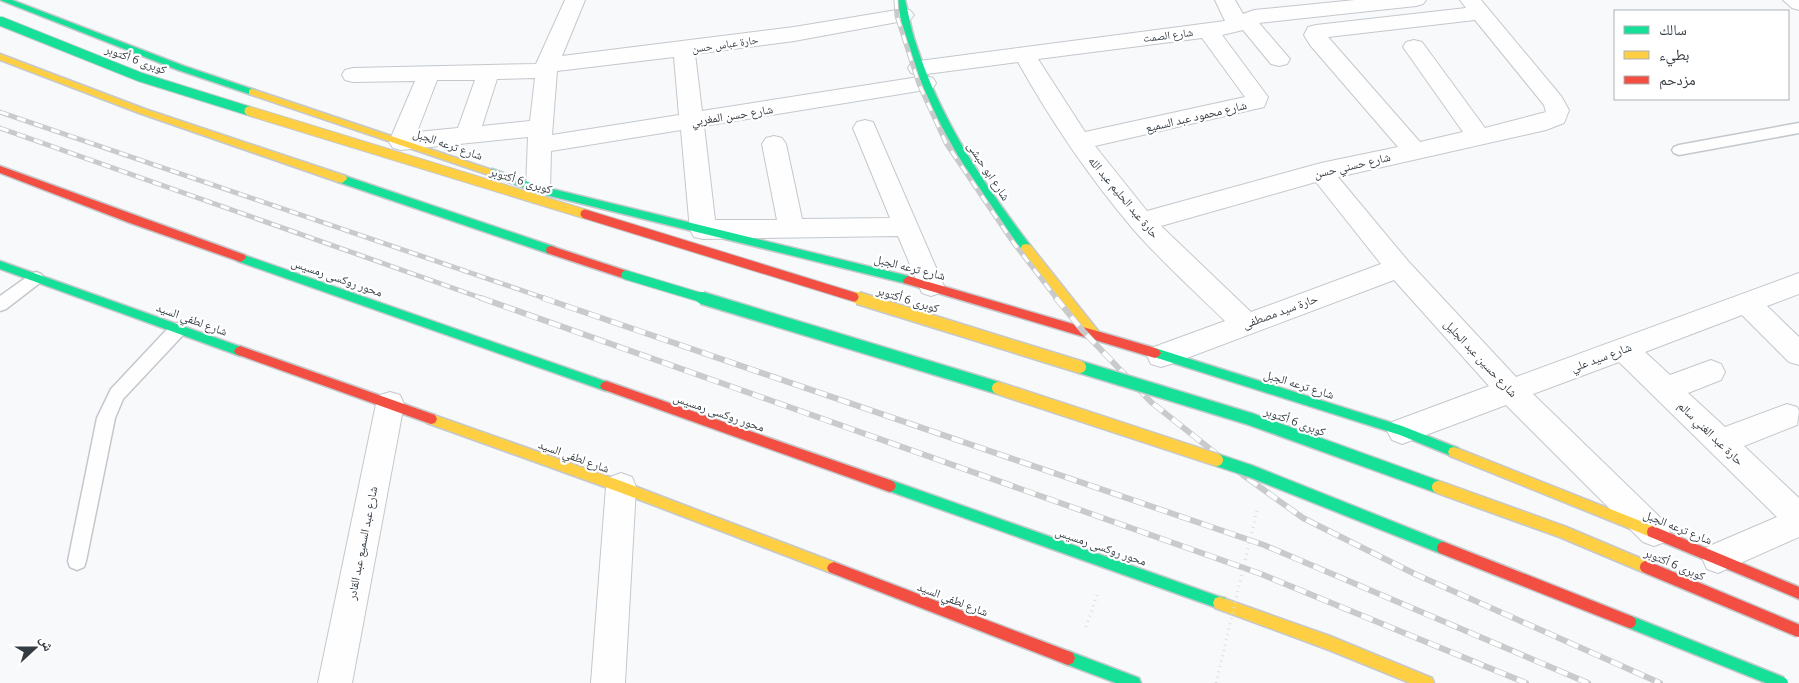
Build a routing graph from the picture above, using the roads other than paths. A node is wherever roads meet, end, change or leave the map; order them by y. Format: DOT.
graph roads {
  1 [pos="4,0"];
  2 [pos="575,0"];
  3 [pos="1226,0"];
  4 [pos="1416,0"];
  5 [pos="1793,0"];
  6 [pos="1799,4"];
  7 [pos="1476,7"];
  8 [pos="902,8"];
  9 [pos="0,21"];
  10 [pos="1242,23"];
  11 [pos="1207,30"];
  12 [pos="1414,47"];
  13 [pos="684,49"];
  14 [pos="1024,54"];
  15 [pos="0,58"];
  16 [pos="1279,59"];
  17 [pos="546,68"];
  18 [pos="488,73"];
  19 [pos="428,74"];
  20 [pos="353,75"];
  21 [pos="922,76"];
  22 [pos="692,121"];
  23 [pos="865,128"];
  24 [pos="1799,128"];
  25 [pos="467,136"];
  26 [pos="540,137"];
  27 [pos="1479,137"];
  28 [pos="402,142"];
  29 [pos="1078,142"];
  30 [pos="774,144"];
  31 [pos="1679,150"];
  32 [pos="1415,151"];
  33 [pos="0,169"];
  34 [pos="1322,172"];
  35 [pos="538,189"];
  36 [pos="1143,222"];
  37 [pos="906,227"];
  38 [pos="792,229"];
  39 [pos="703,230"];
  40 [pos="0,265"];
  41 [pos="1398,268"];
  42 [pos="36,278"];
  43 [pos="1799,283"];
  44 [pos="930,286"];
  45 [pos="1746,303"];
  46 [pos="0,306"];
  47 [pos="1245,324"];
  48 [pos="178,329"];
  49 [pos="1095,335"];
  50 [pos="1624,349"];
  51 [pos="1799,354"];
  52 [pos="1161,356"];
  53 [pos="1711,372"];
  54 [pos="1665,389"];
  55 [pos="1511,391"];
  56 [pos="390,404"];
  57 [pos="1787,416"];
  58 [pos="1402,431"];
  59 [pos="1720,442"];
  60 [pos="621,487"];
  61 [pos="1799,518"];
  62 [pos="1799,522"];
  63 [pos="1654,532"];
  64 [pos="1718,558"];
  65 [pos="77,561"];
  66 [pos="1799,593"];
  67 [pos="1799,631"];
  68 [pos="335,683"];
  69 [pos="608,683"];
  70 [pos="1134,683"];
  71 [pos="1427,683"];
  72 [pos="1782,683"];
  1 -- 28 [label="main road, شارع ترعه الجبل"];
  2 -- 17 [label="street"];
  3 -- 10 [label="street"];
  4 -- 10 [label="street, شارع الصمت"];
  5 -- 6 [label="street"];
  7 -- 27 [label="street, شارع حسني حسن"];
  7 -- 32 [label="street"];
  8 -- 13 [label="street, حارة عباس حسن"];
  8 -- 21 [label="main road, شارع ابو حبشى"];
  9 -- 67 [label="main road, كوبرى 6 أكتوبر, bridge"];
  10 -- 11 [label="street, شارع الصمت"];
  10 -- 16 [label="street"];
  11 -- 14 [label="street, شارع الصمت"];
  11 -- 29 [label="street, شارع محمود عبد السميع"];
  12 -- 27 [label="street"];
  13 -- 17 [label="street, حارة عباس حسن"];
  13 -- 22 [label="street"];
  14 -- 21 [label="street, شارع الصمت"];
  14 -- 29 [label="street, حارة عبد الحليم عبد الله"];
  15 -- 72 [label="main road, bridge"];
  17 -- 18 [label="street, حارة عباس حسن"];
  17 -- 26 [label="street"];
  18 -- 19 [label="street, حارة عباس حسن"];
  18 -- 25 [label="street"];
  19 -- 20 [label="street, حارة عباس حسن"];
  19 -- 28 [label="street"];
  21 -- 22 [label="street, شارع حسن المغربي"];
  21 -- 49 [label="main road, شارع ابو حبشى"];
  22 -- 26 [label="street, شارع حسن المغربي"];
  22 -- 39 [label="street"];
  23 -- 37 [label="street"];
  24 -- 31 [label="lane"];
  25 -- 26 [label="street, شارع حسن المغربي"];
  25 -- 28 [label="street, شارع حسن المغربي"];
  26 -- 35 [label="street"];
  27 -- 32 [label="street, شارع حسني حسن"];
  28 -- 35 [label="main road, شارع ترعه الجبل"];
  29 -- 36 [label="street, حارة عبد الحليم عبد الله"];
  30 -- 38 [label="street"];
  32 -- 34 [label="street, شارع حسني حسن"];
  33 -- 71 [label="main road, محور روكسى رمسيس"];
  34 -- 36 [label="street, شارع حسني حسن"];
  34 -- 41 [label="street, شارع حسين عبد الجليل"];
  35 -- 39 [label="main road, شارع ترعه الجبل"];
  36 -- 47 [label="street, حارة عبد الحليم عبد الله"];
  37 -- 38 [label="street"];
  37 -- 44 [label="street"];
  38 -- 39 [label="street"];
  39 -- 44 [label="main road, شارع ترعه الجبل"];
  40 -- 42 [label="main road, شارع لطفي السيد"];
  41 -- 47 [label="street, حارة سيد مصطفى"];
  41 -- 55 [label="street, شارع حسين عبد الجليل"];
  42 -- 46 [label="lane"];
  42 -- 48 [label="main road, شارع لطفي السيد"];
  43 -- 45 [label="street, شارع سيد علي"];
  44 -- 49 [label="main road, شارع ترعه الجبل"];
  45 -- 50 [label="street, شارع سيد علي"];
  45 -- 51 [label="street"];
  47 -- 52 [label="street, حارة سيد مصطفى"];
  48 -- 56 [label="main road, شارع لطفي السيد"];
  48 -- 65 [label="lane"];
  49 -- 52 [label="main road, شارع ترعه الجبل"];
  50 -- 54 [label="street, حارة عبد الغني سالم"];
  50 -- 55 [label="street, شارع سيد علي"];
  52 -- 58 [label="main road, شارع ترعه الجبل"];
  53 -- 54 [label="street"];
  54 -- 59 [label="street, حارة عبد الغني سالم"];
  55 -- 58 [label="street, شارع سيد علي"];
  55 -- 63 [label="street, شارع حسين عبد الجليل"];
  56 -- 60 [label="main road, شارع لطفي السيد"];
  56 -- 68 [label="street, شارع عبد السميع عبد القادر"];
  57 -- 59 [label="street"];
  58 -- 63 [label="main road, شارع ترعه الجبل"];
  59 -- 61 [label="street, حارة عبد الغني سالم"];
  60 -- 69 [label="street"];
  60 -- 70 [label="main road, شارع لطفي السيد"];
  62 -- 64 [label="street"];
  63 -- 64 [label="main road, شارع ترعه الجبل"];
  64 -- 66 [label="main road, شارع ترعه الجبل"];
}
